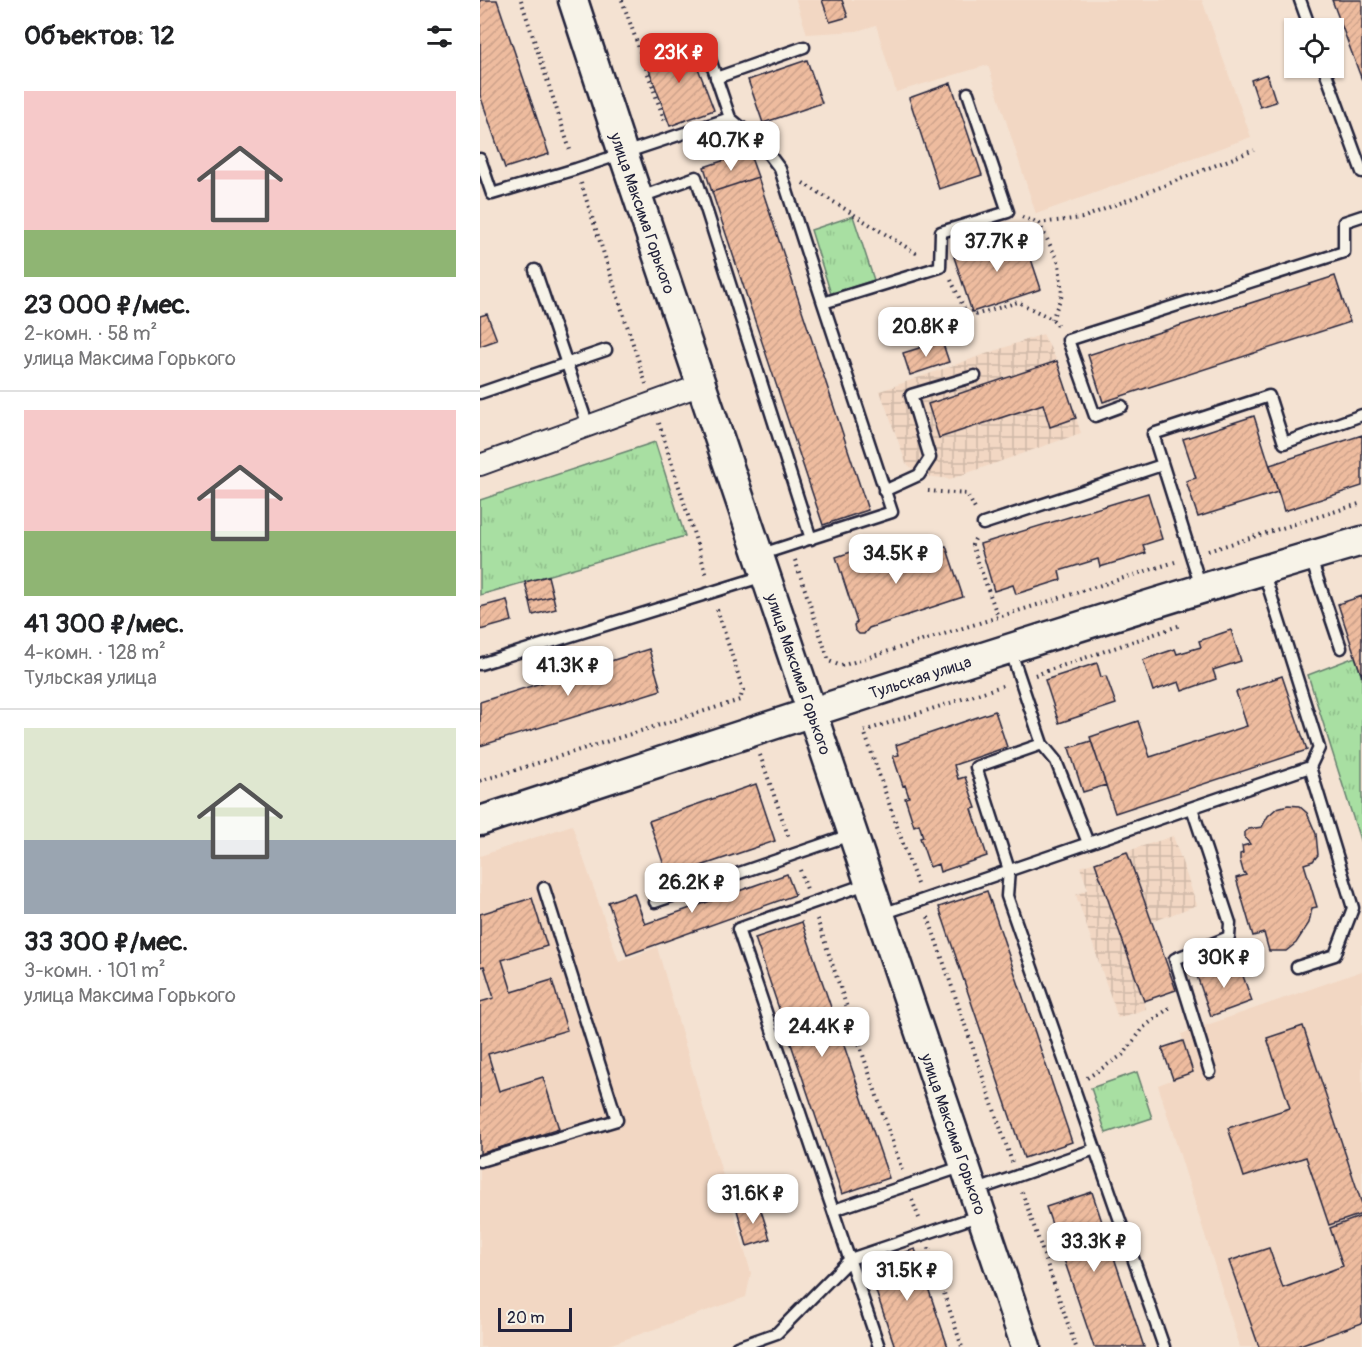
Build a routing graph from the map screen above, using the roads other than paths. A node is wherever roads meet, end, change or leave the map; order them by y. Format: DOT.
graph roads {
  1 [pos="573,0"];
  2 [pos="1300,0"];
  3 [pos="1306,18"];
  4 [pos="804,47"];
  5 [pos="709,56"];
  6 [pos="716,78"];
  7 [pos="1328,78"];
  8 [pos="968,93"];
  9 [pos="730,118"];
  10 [pos="623,153"];
  11 [pos="480,159"];
  12 [pos="1362,172"];
  13 [pos="638,198"];
  14 [pos="1362,216"];
  15 [pos="535,270"];
  16 [pos="823,303"];
  17 [pos="606,350"];
  18 [pos="566,364"];
  19 [pos="975,376"];
  20 [pos="701,385"];
  21 [pos="480,393"];
  22 [pos="1122,406"];
  23 [pos="1362,415"];
  24 [pos="588,426"];
  25 [pos="480,465"];
  26 [pos="1162,465"];
  27 [pos="884,491"];
  28 [pos="983,524"];
  29 [pos="811,539"];
  30 [pos="1362,541"];
  31 [pos="1310,556"];
  32 [pos="762,566"];
  33 [pos="1263,570"];
  34 [pos="1201,588"];
  35 [pos="1341,648"];
  36 [pos="1010,649"];
  37 [pos="480,664"];
  38 [pos="812,712"];
  39 [pos="1042,744"];
  40 [pos="1310,767"];
  41 [pos="1192,808"];
  42 [pos="480,821"];
  43 [pos="853,834"];
  44 [pos="1088,843"];
  45 [pos="1009,870"];
  46 [pos="869,883"];
  47 [pos="544,888"];
  48 [pos="655,902"];
  49 [pos="880,915"];
  50 [pos="1297,967"];
  51 [pos="1210,1072"];
  52 [pos="1095,1149"];
  53 [pos="480,1161"];
  54 [pos="973,1191"];
  55 [pos="834,1210"];
  56 [pos="850,1259"];
  57 [pos="737,1347"];
  58 [pos="879,1347"];
  59 [pos="1026,1347"];
  60 [pos="1164,1347"];
  1 -- 10 [label="street, улица Максима Горького"];
  2 -- 3 [label="lane"];
  4 -- 6 [label="lane"];
  5 -- 6 [label="lane"];
  6 -- 9 [label="lane"];
  7 -- 12 [label="lane"];
  8 -- 16 [label="lane"];
  9 -- 10 [label="lane"];
  9 -- 16 [label="lane"];
  10 -- 11 [label="lane"];
  10 -- 13 [label="street, улица Максима Горького"];
  13 -- 20 [label="street, улица Максима Горького"];
  13 -- 29 [label="lane"];
  14 -- 22 [label="lane"];
  15 -- 18 [label="lane"];
  16 -- 27 [label="lane"];
  17 -- 18 [label="lane"];
  18 -- 21 [label="lane"];
  18 -- 24 [label="lane"];
  19 -- 27 [label="lane"];
  20 -- 24 [label="street"];
  20 -- 32 [label="street, улица Максима Горького"];
  23 -- 26 [label="lane"];
  24 -- 25 [label="street"];
  26 -- 28 [label="lane"];
  26 -- 34 [label="lane"];
  27 -- 29 [label="lane"];
  29 -- 32 [label="lane"];
  30 -- 31 [label="street, Тульская улица"];
  31 -- 33 [label="street, Тульская улица"];
  31 -- 35 [label="lane"];
  32 -- 37 [label="lane"];
  32 -- 38 [label="street, улица Максима Горького"];
  33 -- 34 [label="street, Тульская улица"];
  33 -- 40 [label="lane"];
  34 -- 36 [label="street, Тульская улица"];
  36 -- 38 [label="street, Тульская улица"];
  36 -- 39 [label="lane"];
  38 -- 42 [label="street, Тульская улица"];
  38 -- 43 [label="street, улица Максима Горького"];
  39 -- 44 [label="lane"];
  39 -- 45 [label="lane"];
  40 -- 41 [label="lane"];
  40 -- 50 [label="lane"];
  41 -- 44 [label="lane"];
  41 -- 51 [label="lane"];
  43 -- 46 [label="street, улица Максима Горького"];
  43 -- 48 [label="lane"];
  44 -- 45 [label="lane"];
  45 -- 49 [label="lane"];
  45 -- 52 [label="lane"];
  46 -- 49 [label="street, улица Максима Горького"];
  46 -- 55 [label="lane"];
  47 -- 53 [label="lane"];
  49 -- 54 [label="street, улица Максима Горького"];
  52 -- 54 [label="lane"];
  52 -- 60 [label="lane"];
  54 -- 55 [label="lane"];
  54 -- 56 [label="lane"];
  54 -- 59 [label="street, улица Максима Горького"];
  55 -- 56 [label="lane"];
  56 -- 57 [label="lane"];
  56 -- 58 [label="lane"];
}
